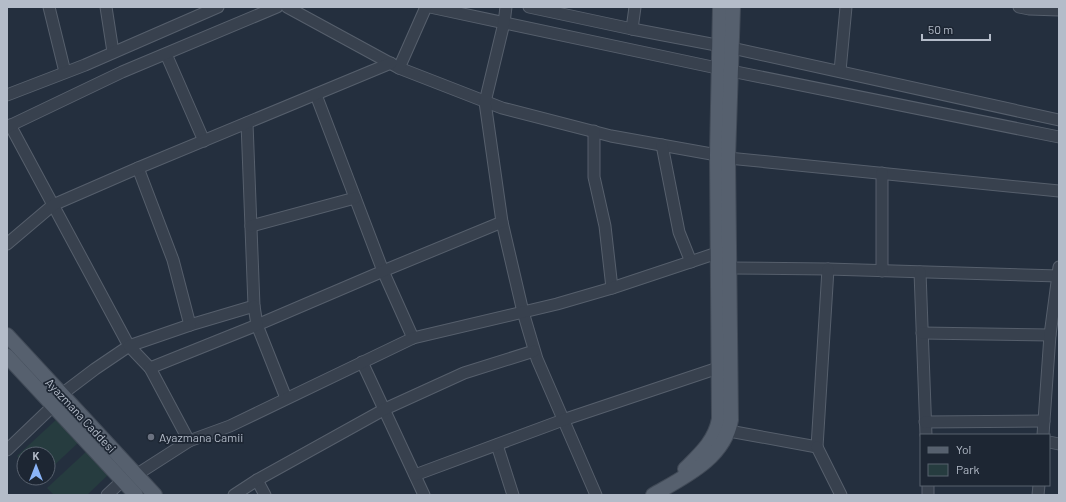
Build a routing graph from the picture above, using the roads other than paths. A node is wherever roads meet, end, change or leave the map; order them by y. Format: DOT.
graph roads {
  1 [pos="49,7"];
  2 [pos="106,7"];
  3 [pos="218,7"];
  4 [pos="277,7"];
  5 [pos="287,7"];
  6 [pos="426,7"];
  7 [pos="430,7"];
  8 [pos="506,7"];
  9 [pos="529,7"];
  10 [pos="635,7"];
  11 [pos="720,7"];
  12 [pos="733,7"];
  13 [pos="846,7"];
  14 [pos="1019,7"];
  15 [pos="1059,10"];
  16 [pos="504,23"];
  17 [pos="632,29"];
  18 [pos="726,46"];
  19 [pos="113,52"];
  20 [pos="166,54"];
  21 [pos="395,66"];
  22 [pos="725,69"];
  23 [pos="840,71"];
  24 [pos="65,72"];
  25 [pos="7,95"];
  26 [pos="316,95"];
  27 [pos="486,102"];
  28 [pos="1059,120"];
  29 [pos="247,123"];
  30 [pos="9,126"];
  31 [pos="594,131"];
  32 [pos="1059,138"];
  33 [pos="204,141"];
  34 [pos="662,145"];
  35 [pos="722,157"];
  36 [pos="138,168"];
  37 [pos="882,173"];
  38 [pos="1059,191"];
  39 [pos="355,198"];
  40 [pos="53,205"];
  41 [pos="502,222"];
  42 [pos="251,226"];
  43 [pos="7,244"];
  44 [pos="723,253"];
  45 [pos="691,262"];
  46 [pos="730,268"];
  47 [pos="828,269"];
  48 [pos="882,270"];
  49 [pos="383,271"];
  50 [pos="920,272"];
  51 [pos="1059,273"];
  52 [pos="612,288"];
  53 [pos="254,306"];
  54 [pos="523,312"];
  55 [pos="190,325"];
  56 [pos="257,325"];
  57 [pos="922,333"];
  58 [pos="7,335"];
  59 [pos="413,338"];
  60 [pos="1053,340"];
  61 [pos="128,346"];
  62 [pos="534,351"];
  63 [pos="7,356"];
  64 [pos="362,362"];
  65 [pos="150,368"];
  66 [pos="718,368"];
  67 [pos="286,398"];
  68 [pos="58,399"];
  69 [pos="385,409"];
  70 [pos="563,420"];
  71 [pos="1044,421"];
  72 [pos="925,422"];
  73 [pos="729,431"];
  74 [pos="926,434"];
  75 [pos="1043,434"];
  76 [pos="189,441"];
  77 [pos="497,445"];
  78 [pos="817,447"];
  79 [pos="7,450"];
  80 [pos="136,475"];
  81 [pos="415,475"];
  82 [pos="123,480"];
  83 [pos="257,480"];
  84 [pos="668,486"];
  85 [pos="149,493"];
  86 [pos="107,495"];
  87 [pos="136,495"];
  88 [pos="234,495"];
  89 [pos="265,495"];
  90 [pos="424,495"];
  91 [pos="513,495"];
  92 [pos="596,495"];
  93 [pos="653,495"];
  94 [pos="841,495"];
  1 -- 24 [label="street"];
  2 -- 19 [label="street"];
  3 -- 19 [label="street"];
  4 -- 20 [label="street"];
  5 -- 21 [label="street"];
  6 -- 21 [label="street"];
  7 -- 16 [label="street"];
  8 -- 16 [label="street"];
  9 -- 17 [label="street"];
  10 -- 17 [label="street"];
  11 -- 18 [label="main road"];
  12 -- 18 [label="main road"];
  13 -- 23 [label="street"];
  14 -- 15 [label="street"];
  16 -- 22 [label="street"];
  16 -- 27 [label="street"];
  17 -- 18 [label="street"];
  18 -- 22 [label="main road"];
  18 -- 23 [label="street"];
  19 -- 24 [label="street"];
  20 -- 30 [label="street"];
  20 -- 33 [label="street"];
  21 -- 26 [label="street"];
  21 -- 27 [label="street"];
  22 -- 32 [label="street"];
  22 -- 35 [label="main road"];
  23 -- 28 [label="street"];
  24 -- 25 [label="street"];
  26 -- 29 [label="street"];
  26 -- 39 [label="street"];
  27 -- 31 [label="street"];
  27 -- 41 [label="street"];
  29 -- 33 [label="street"];
  29 -- 42 [label="street"];
  30 -- 40 [label="street"];
  31 -- 34 [label="street"];
  31 -- 52 [label="street"];
  33 -- 36 [label="street"];
  34 -- 35 [label="street"];
  34 -- 45 [label="street"];
  35 -- 37 [label="street"];
  35 -- 44 [label="main road"];
  36 -- 40 [label="street"];
  36 -- 55 [label="street"];
  37 -- 38 [label="street"];
  37 -- 48 [label="street"];
  39 -- 42 [label="street"];
  39 -- 49 [label="street"];
  40 -- 43 [label="street"];
  40 -- 61 [label="street"];
  41 -- 49 [label="street"];
  41 -- 54 [label="street"];
  42 -- 53 [label="street"];
  44 -- 45 [label="street"];
  44 -- 46 [label="main road"];
  44 -- 66 [label="main road"];
  45 -- 52 [label="street"];
  46 -- 47 [label="street"];
  46 -- 73 [label="main road"];
  47 -- 48 [label="street"];
  47 -- 78 [label="street"];
  48 -- 50 [label="street"];
  49 -- 56 [label="street"];
  49 -- 59 [label="street"];
  50 -- 51 [label="street"];
  50 -- 57 [label="street"];
  51 -- 60 [label="street"];
  52 -- 54 [label="street"];
  53 -- 55 [label="street"];
  53 -- 56 [label="street"];
  54 -- 59 [label="street"];
  54 -- 62 [label="street"];
  55 -- 61 [label="street"];
  56 -- 65 [label="street"];
  56 -- 67 [label="street"];
  57 -- 60 [label="street"];
  57 -- 72 [label="street"];
  58 -- 68 [label="main road, Ayazmana Caddesi"];
  59 -- 64 [label="street"];
  60 -- 71 [label="street"];
  61 -- 65 [label="street"];
  61 -- 68 [label="street"];
  62 -- 69 [label="street"];
  62 -- 70 [label="street"];
  63 -- 68 [label="main road, Ayazmana Caddesi"];
  64 -- 67 [label="street"];
  64 -- 69 [label="street"];
  65 -- 76 [label="street"];
  66 -- 70 [label="street"];
  66 -- 84 [label="main road"];
  67 -- 76 [label="street"];
  68 -- 79 [label="street"];
  68 -- 80 [label="main road, Ayazmana Caddesi"];
  68 -- 82 [label="main road, Ayazmana Caddesi"];
  69 -- 81 [label="street"];
  69 -- 83 [label="street"];
  70 -- 77 [label="street"];
  70 -- 92 [label="street"];
  71 -- 72 [label="street"];
  71 -- 75 [label="street"];
  72 -- 74 [label="street"];
  73 -- 78 [label="street"];
  73 -- 84 [label="main road"];
  76 -- 80 [label="street"];
  77 -- 81 [label="street"];
  77 -- 91 [label="street"];
  78 -- 94 [label="street"];
  80 -- 85 [label="main road, Ayazmana Caddesi"];
  81 -- 90 [label="street"];
  82 -- 86 [label="street"];
  82 -- 87 [label="main road, Ayazmana Caddesi"];
  83 -- 88 [label="street"];
  83 -- 89 [label="street"];
  84 -- 93 [label="main road"];
}
